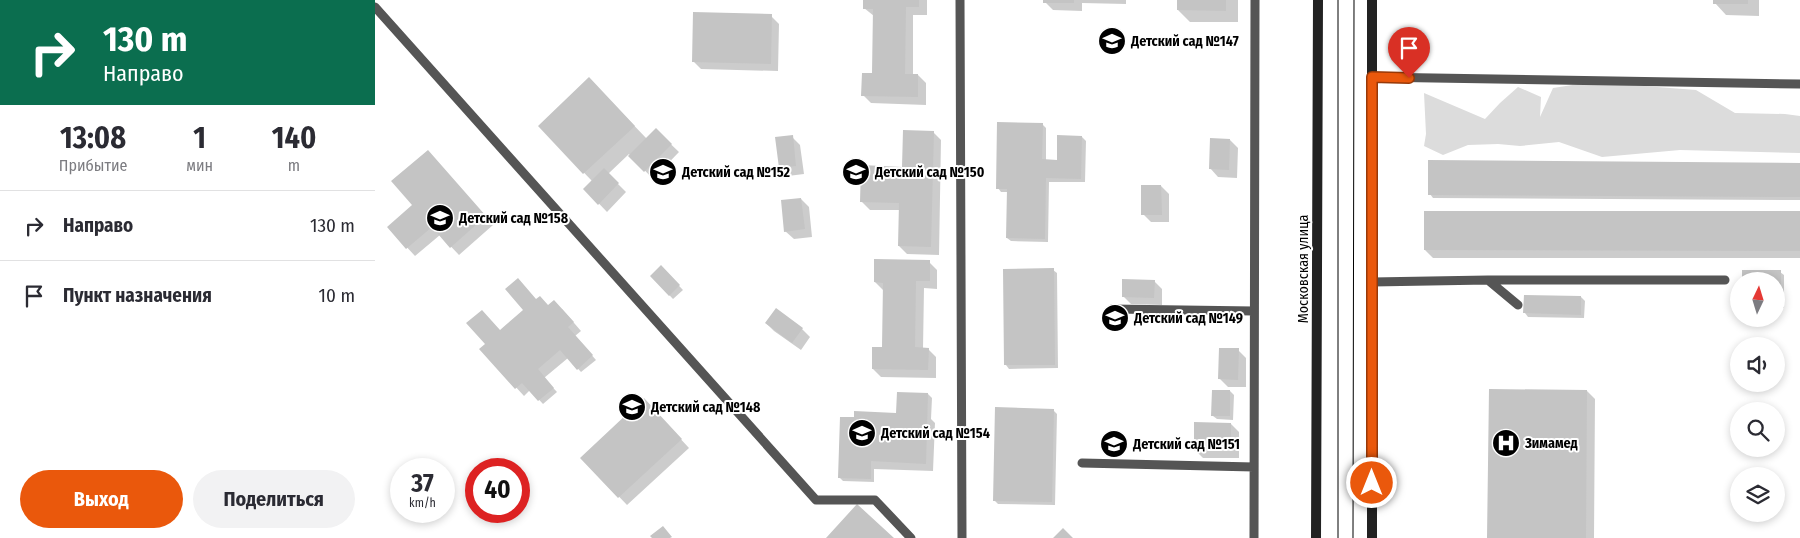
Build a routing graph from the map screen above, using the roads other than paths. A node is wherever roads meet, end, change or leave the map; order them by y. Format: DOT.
graph roads {
  1 [pos="959,0"];
  2 [pos="1255,0"];
  3 [pos="1318,0"];
  4 [pos="1372,0"];
  5 [pos="375,7"];
  6 [pos="1372,77"];
  7 [pos="1800,84"];
  8 [pos="1488,280"];
  9 [pos="1725,280"];
  10 [pos="1372,282"];
  11 [pos="1517,305"];
  12 [pos="1112,309"];
  13 [pos="1254,311"];
  14 [pos="1081,463"];
  15 [pos="1254,468"];
  16 [pos="911,538"];
  17 [pos="962,538"];
  18 [pos="1254,538"];
  19 [pos="1316,538"];
  20 [pos="1372,538"];
  1 -- 17 [label="lane"];
  2 -- 13 [label="lane"];
  3 -- 19 [label="street, Московская улица"];
  4 -- 6 [label="street"];
  5 -- 16 [label="lane"];
  6 -- 7 [label="lane"];
  6 -- 10 [label="street"];
  8 -- 9 [label="lane"];
  8 -- 10 [label="lane"];
  8 -- 11 [label="lane"];
  10 -- 20 [label="street"];
  12 -- 13 [label="lane"];
  13 -- 15 [label="lane"];
  14 -- 15 [label="lane"];
  15 -- 18 [label="lane"];
}
